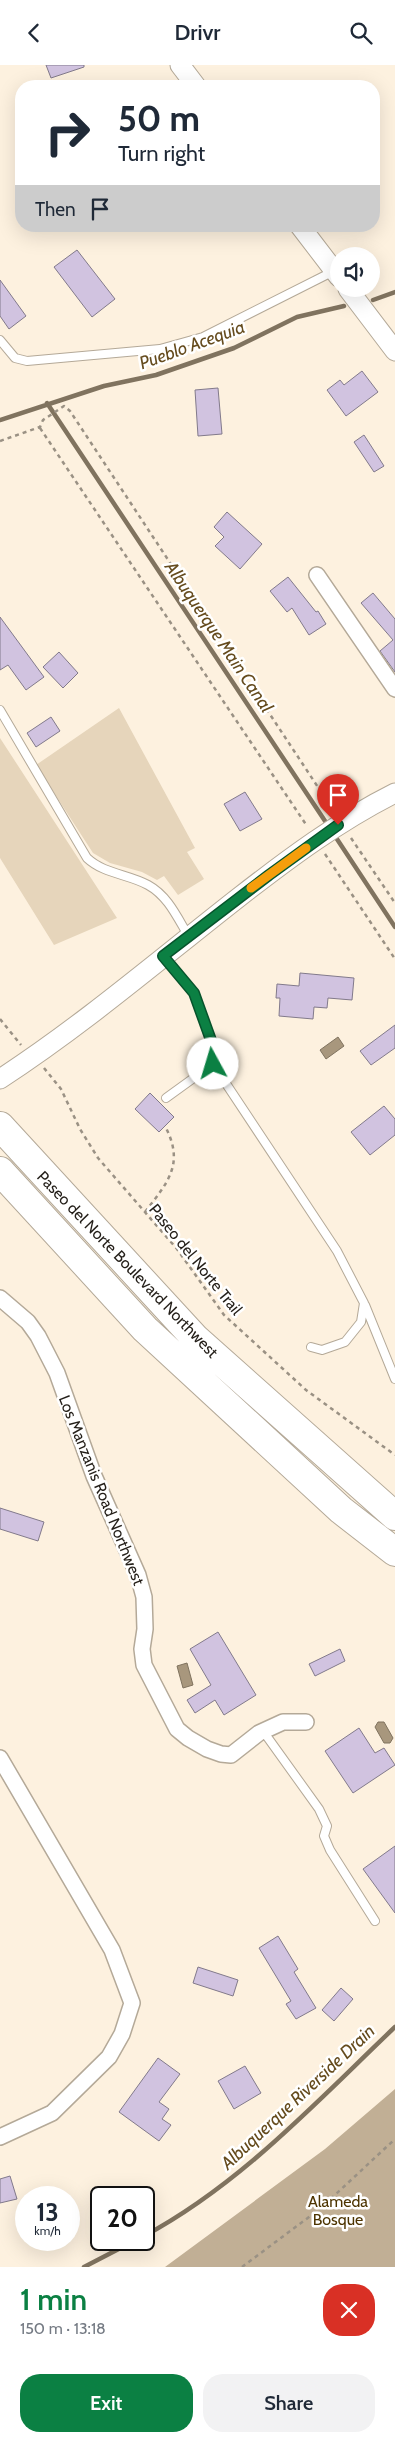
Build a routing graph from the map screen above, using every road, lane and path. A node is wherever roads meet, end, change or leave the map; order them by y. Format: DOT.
graph roads {
  1 [pos="180,65"];
  2 [pos="191,80"];
  3 [pos="305,232"];
  4 [pos="330,265"];
  5 [pos="330,277"];
  6 [pos="354,297"];
  7 [pos="0,339"];
  8 [pos="395,351"];
  9 [pos="40,427"];
  10 [pos="0,441"];
  11 [pos="317,575"];
  12 [pos="395,689"];
  13 [pos="0,710"];
  14 [pos="395,793"];
  15 [pos="330,831"];
  16 [pos="395,903"];
  17 [pos="189,937"];
  18 [pos="163,956"];
  19 [pos="395,959"];
  20 [pos="0,1019"];
  21 [pos="32,1057"];
  22 [pos="213,1064"];
  23 [pos="0,1079"];
  24 [pos="166,1098"];
  25 [pos="0,1126"];
  26 [pos="165,1126"];
  27 [pos="0,1171"];
  28 [pos="145,1212"];
  29 [pos="0,1298"];
  30 [pos="364,1303"];
  31 [pos="311,1347"];
  32 [pos="395,1379"];
  33 [pos="395,1455"];
  34 [pos="395,1516"];
  35 [pos="395,1552"];
  36 [pos="306,1722"];
  37 [pos="263,1731"];
  38 [pos="0,1758"];
  39 [pos="375,1921"];
  40 [pos="0,2137"];
  41 [pos="395,2139"];
  42 [pos="242,2267"];
  1 -- 2 [label="street"];
  3 -- 4 [label="street"];
  5 -- 7 [label="lane"];
  6 -- 8 [label="street"];
  9 -- 10 [label="path"];
  9 -- 15 [label="path"];
  9 -- 15 [label="path"];
  11 -- 12 [label="street"];
  13 -- 17 [label="lane"];
  14 -- 15 [label="street"];
  15 -- 16 [label="path"];
  15 -- 17 [label="street"];
  15 -- 19 [label="path"];
  17 -- 18 [label="street"];
  18 -- 21 [label="street"];
  18 -- 22 [label="lane"];
  20 -- 21 [label="path, Paseo del Norte Trail"];
  21 -- 23 [label="street"];
  21 -- 28 [label="path, Paseo del Norte Trail"];
  22 -- 24 [label="lane"];
  22 -- 30 [label="lane"];
  25 -- 34 [label="highway, Paseo del Norte Boulevard Northwest"];
  26 -- 28 [label="path"];
  27 -- 35 [label="highway, Paseo del Norte Boulevard Northwest"];
  28 -- 33 [label="path, Paseo del Norte Trail"];
  29 -- 37 [label="street, Los Manzanis Road Northwest"];
  30 -- 31 [label="lane"];
  30 -- 32 [label="lane"];
  36 -- 37 [label="street, Los Manzanis Road Northwest"];
  37 -- 39 [label="lane"];
  38 -- 40 [label="street"];
  41 -- 42 [label="path"];
}
